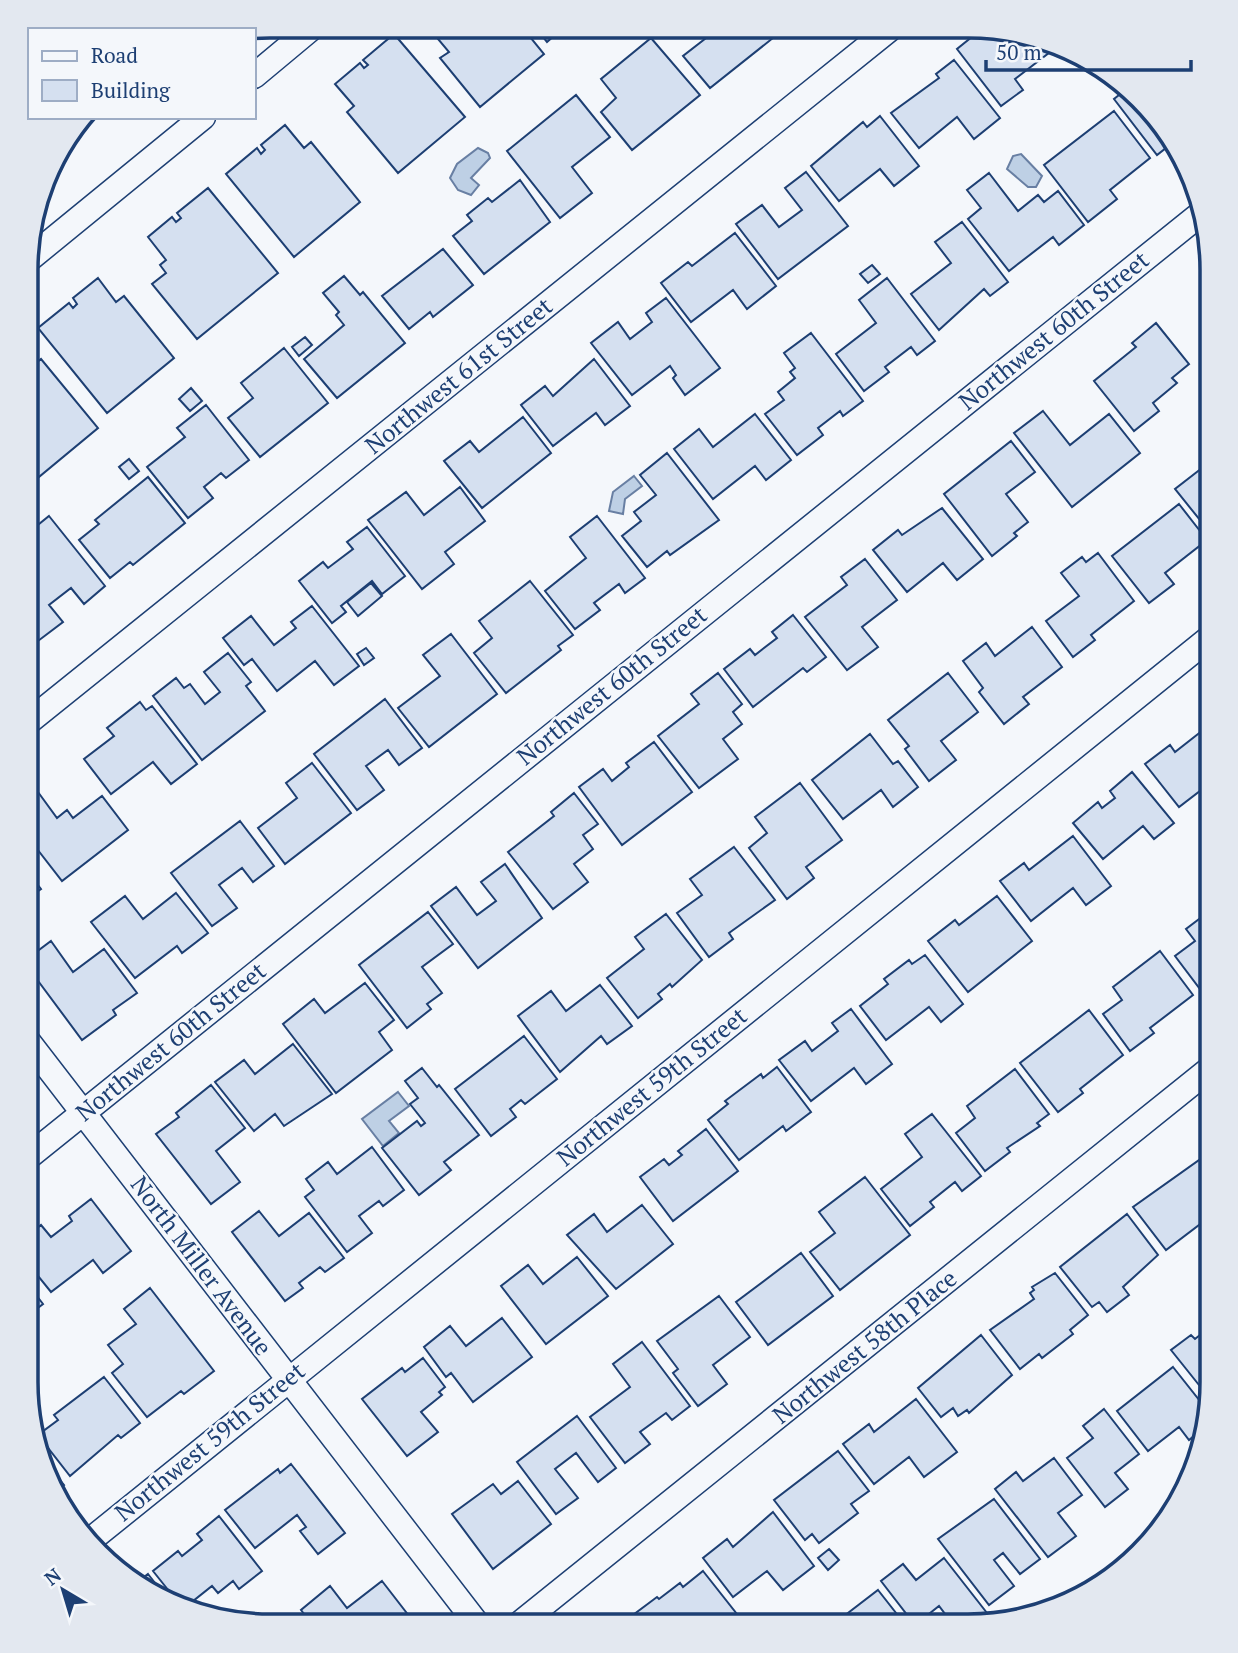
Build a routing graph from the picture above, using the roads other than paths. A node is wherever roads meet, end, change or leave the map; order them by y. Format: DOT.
graph roads {
  1 [pos="300,38"];
  2 [pos="879,38"];
  3 [pos="256,74"];
  4 [pos="201,119"];
  5 [pos="1194,219"];
  6 [pos="39,251"];
  7 [pos="1200,646"];
  8 [pos="38,714"];
  9 [pos="38,1054"];
  10 [pos="1199,1077"];
  11 [pos="83,1112"];
  12 [pos="38,1149"];
  13 [pos="288,1380"];
  14 [pos="96,1535"];
  15 [pos="469,1614"];
  16 [pos="532,1614"];
  1 -- 3 [label="street"];
  2 -- 8 [label="street, Northwest 61st Street"];
  4 -- 6 [label="street"];
  5 -- 11 [label="street, Northwest 60th Street"];
  7 -- 13 [label="street, Northwest 59th Street"];
  9 -- 11 [label="street, North Miller Avenue"];
  10 -- 16 [label="street, Northwest 58th Place"];
  11 -- 12 [label="street, Northwest 60th Street"];
  11 -- 13 [label="street, North Miller Avenue"];
  13 -- 14 [label="street, Northwest 59th Street"];
  13 -- 15 [label="street, North Miller Avenue"];
}
